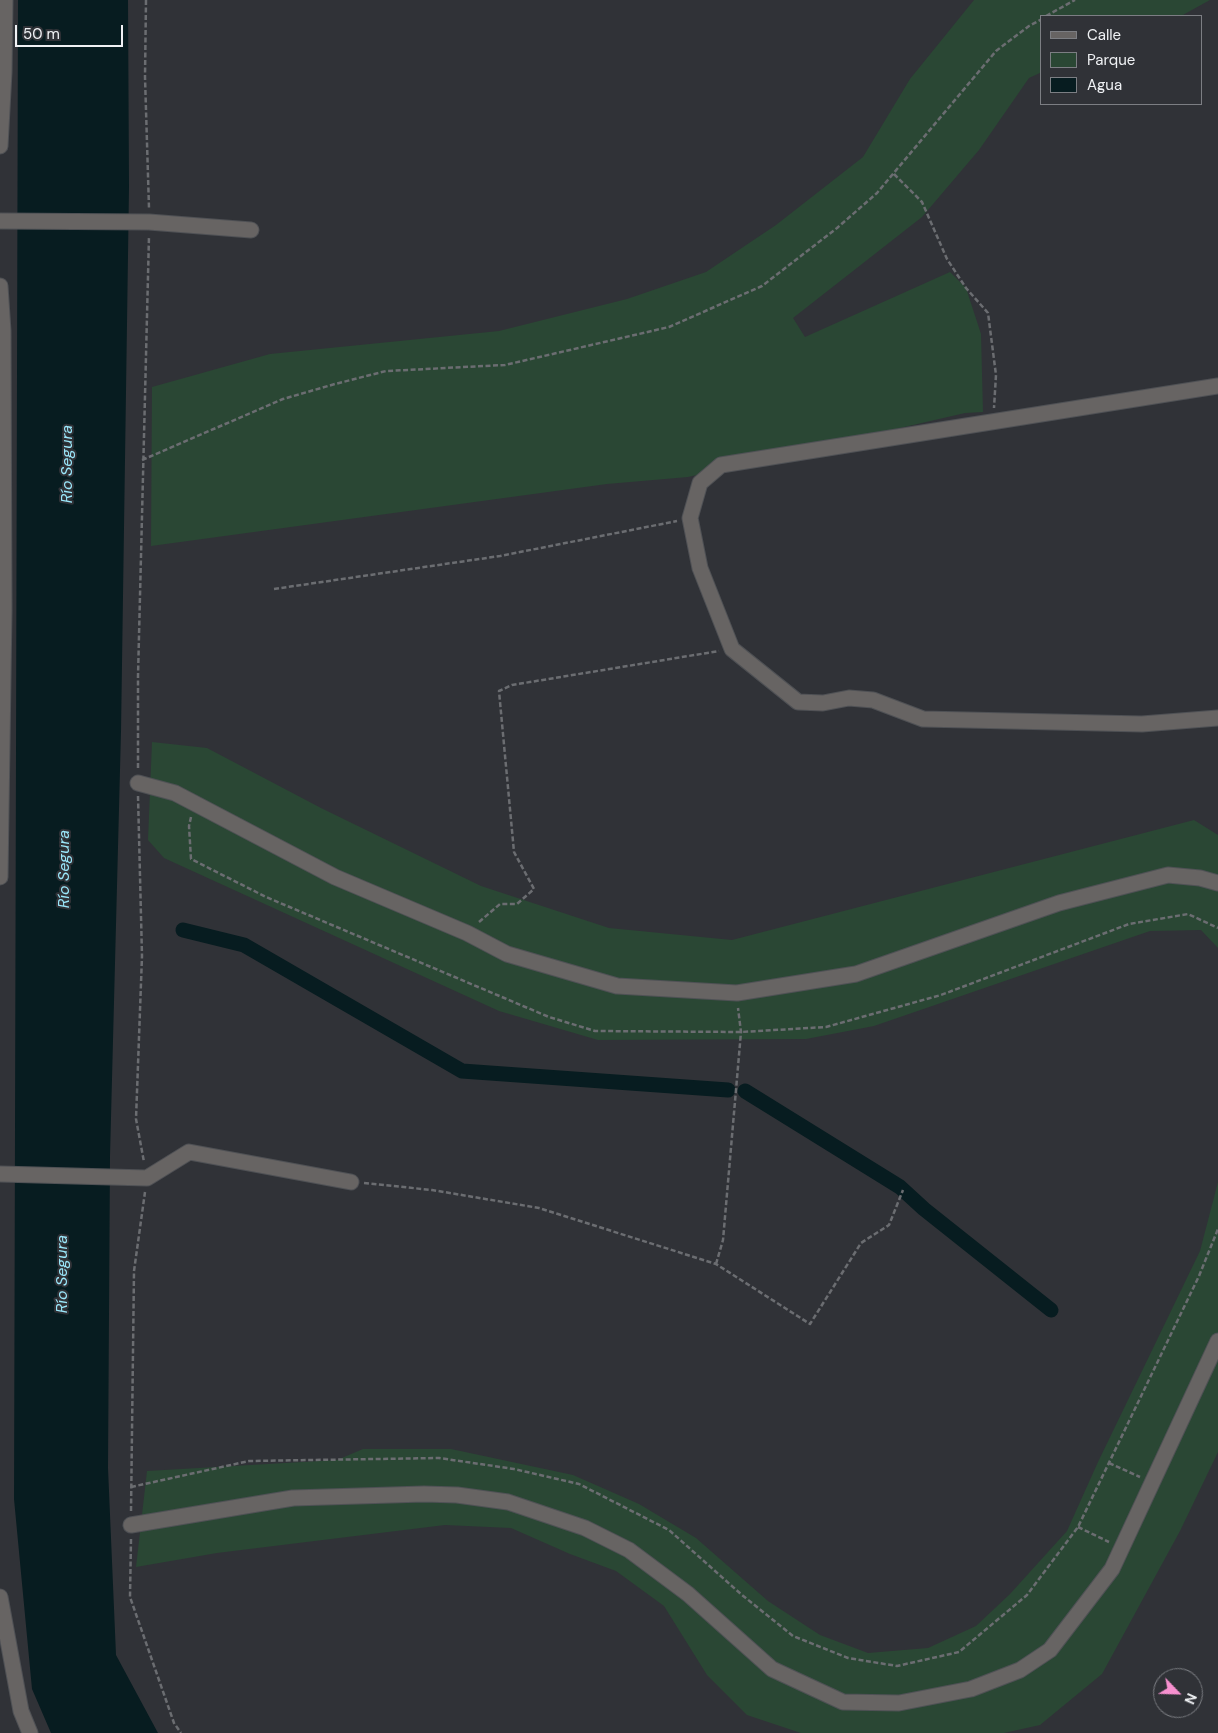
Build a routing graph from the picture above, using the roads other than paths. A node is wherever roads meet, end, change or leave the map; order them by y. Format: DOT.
graph roads {
  1 [pos="5,0"];
  2 [pos="0,146"];
  3 [pos="0,221"];
  4 [pos="251,230"];
  5 [pos="0,286"];
  6 [pos="1218,386"];
  7 [pos="1218,718"];
  8 [pos="138,783"];
  9 [pos="0,877"];
  10 [pos="1218,883"];
  11 [pos="0,1174"];
  12 [pos="352,1182"];
  13 [pos="1218,1341"];
  14 [pos="131,1525"];
  15 [pos="0,1597"];
  16 [pos="30,1733"];
  1 -- 2 [label="street"];
  3 -- 4 [label="street"];
  5 -- 9 [label="street"];
  6 -- 7 [label="street"];
  8 -- 10 [label="street"];
  11 -- 12 [label="street"];
  13 -- 14 [label="street"];
  15 -- 16 [label="street"];
}
